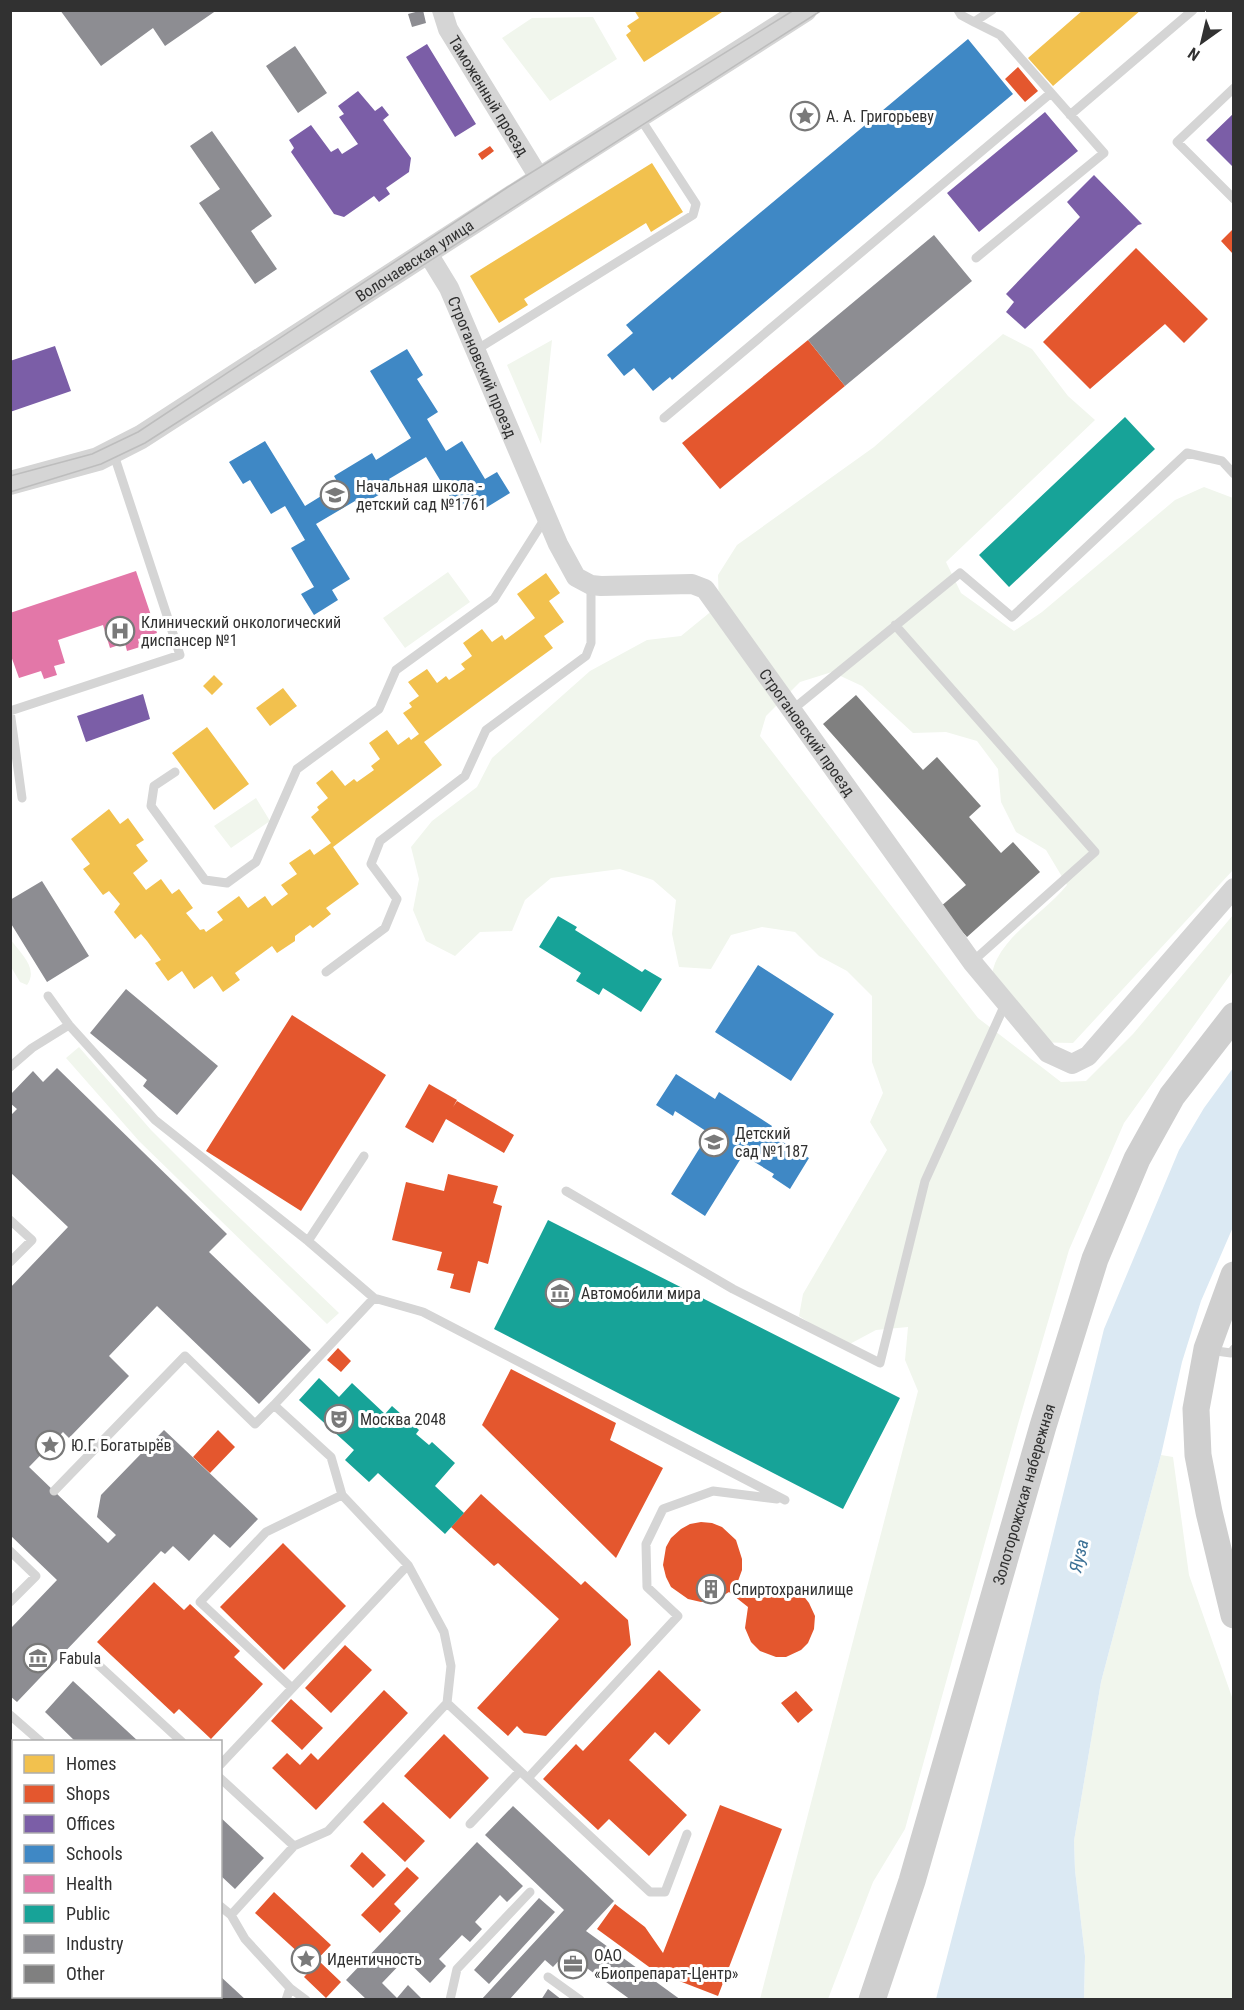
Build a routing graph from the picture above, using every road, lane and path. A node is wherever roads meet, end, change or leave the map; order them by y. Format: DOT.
graph roads {
  1 [pos="442,10"];
  2 [pos="958,10"];
  3 [pos="992,10"];
  4 [pos="1193,10"];
  5 [pos="794,13"];
  6 [pos="974,22"];
  7 [pos="1233,88"];
  8 [pos="1052,93"];
  9 [pos="1070,115"];
  10 [pos="638,116"];
  11 [pos="540,178"];
  12 [pos="1233,199"];
  13 [pos="427,252"];
  14 [pos="976,258"];
  15 [pos="475,350"];
  16 [pos="664,418"];
  17 [pos="113,452"];
  18 [pos="1233,474"];
  19 [pos="10,483"];
  20 [pos="546,517"];
  21 [pos="591,585"];
  22 [pos="895,626"];
  23 [pos="792,710"];
  24 [pos="175,772"];
  25 [pos="22,798"];
  26 [pos="1233,888"];
  27 [pos="972,962"];
  28 [pos="326,972"];
  29 [pos="48,996"];
  30 [pos="1005,1002"];
  31 [pos="1233,1016"];
  32 [pos="69,1025"];
  33 [pos="10,1067"];
  34 [pos="364,1156"];
  35 [pos="566,1191"];
  36 [pos="10,1220"];
  37 [pos="308,1241"];
  38 [pos="10,1262"];
  39 [pos="1233,1275"];
  40 [pos="374,1298"];
  41 [pos="1226,1352"];
  42 [pos="274,1404"];
  43 [pos="54,1491"];
  44 [pos="342,1496"];
  45 [pos="10,1551"];
  46 [pos="408,1565"];
  47 [pos="10,1602"];
  48 [pos="1233,1615"];
  49 [pos="92,1659"];
  50 [pos="292,1688"];
  51 [pos="447,1703"];
  52 [pos="10,1715"];
  53 [pos="39,1740"];
  54 [pos="180,1740"];
  55 [pos="222,1763"];
  56 [pos="524,1775"];
  57 [pos="222,1780"];
  58 [pos="470,1824"];
  59 [pos="687,1834"];
  60 [pos="294,1846"];
  61 [pos="530,1892"];
  62 [pos="222,1908"];
  63 [pos="231,1915"];
  64 [pos="548,1977"];
  65 [pos="290,1988"];
  66 [pos="286,2000"];
  67 [pos="306,2000"];
  68 [pos="450,2000"];
  69 [pos="580,2000"];
  70 [pos="872,2000"];
  1 -- 11 [label="street, Таможенный проезд"];
  2 -- 6 [label="lane"];
  3 -- 6 [label="lane"];
  4 -- 9 [label="lane"];
  5 -- 10 [label="street, Волочаевская улица"];
  6 -- 8 [label="lane"];
  7 -- 12 [label="lane"];
  8 -- 9 [label="lane"];
  8 -- 16 [label="lane"];
  9 -- 14 [label="lane"];
  10 -- 11 [label="street, Волочаевская улица"];
  10 -- 15 [label="lane"];
  11 -- 13 [label="street, Волочаевская улица"];
  13 -- 15 [label="street, Строгановский проезд"];
  13 -- 17 [label="street, Волочаевская улица"];
  15 -- 20 [label="street, Строгановский проезд"];
  17 -- 19 [label="street, Волочаевская улица"];
  17 -- 25 [label="lane"];
  18 -- 22 [label="lane"];
  20 -- 21 [label="street, Строгановский проезд"];
  20 -- 24 [label="lane"];
  21 -- 23 [label="street, Строгановский проезд"];
  21 -- 28 [label="lane"];
  22 -- 23 [label="lane"];
  22 -- 27 [label="lane"];
  23 -- 27 [label="street, Строгановский проезд"];
  26 -- 30 [label="street, Строгановский проезд"];
  27 -- 30 [label="street, Строгановский проезд"];
  29 -- 32 [label="lane"];
  30 -- 35 [label="lane"];
  31 -- 70 [label="main road, Золоторожская набережная"];
  32 -- 33 [label="lane"];
  32 -- 37 [label="lane"];
  34 -- 37 [label="lane"];
  36 -- 38 [label="lane"];
  37 -- 40 [label="lane"];
  39 -- 41 [label="main road"];
  40 -- 42 [label="lane"];
  40 -- 56 [label="lane"];
  41 -- 48 [label="main road"];
  42 -- 43 [label="lane"];
  42 -- 44 [label="lane"];
  44 -- 46 [label="lane"];
  44 -- 50 [label="lane"];
  45 -- 47 [label="lane"];
  46 -- 50 [label="lane"];
  46 -- 51 [label="lane"];
  49 -- 54 [label="lane"];
  50 -- 55 [label="lane"];
  51 -- 56 [label="lane"];
  51 -- 60 [label="lane"];
  52 -- 53 [label="lane"];
  56 -- 58 [label="lane"];
  56 -- 59 [label="lane"];
  57 -- 60 [label="lane"];
  60 -- 63 [label="lane"];
  61 -- 68 [label="lane"];
  62 -- 63 [label="lane"];
  63 -- 65 [label="lane"];
  64 -- 69 [label="lane"];
  65 -- 66 [label="lane"];
  65 -- 67 [label="lane"];
}
